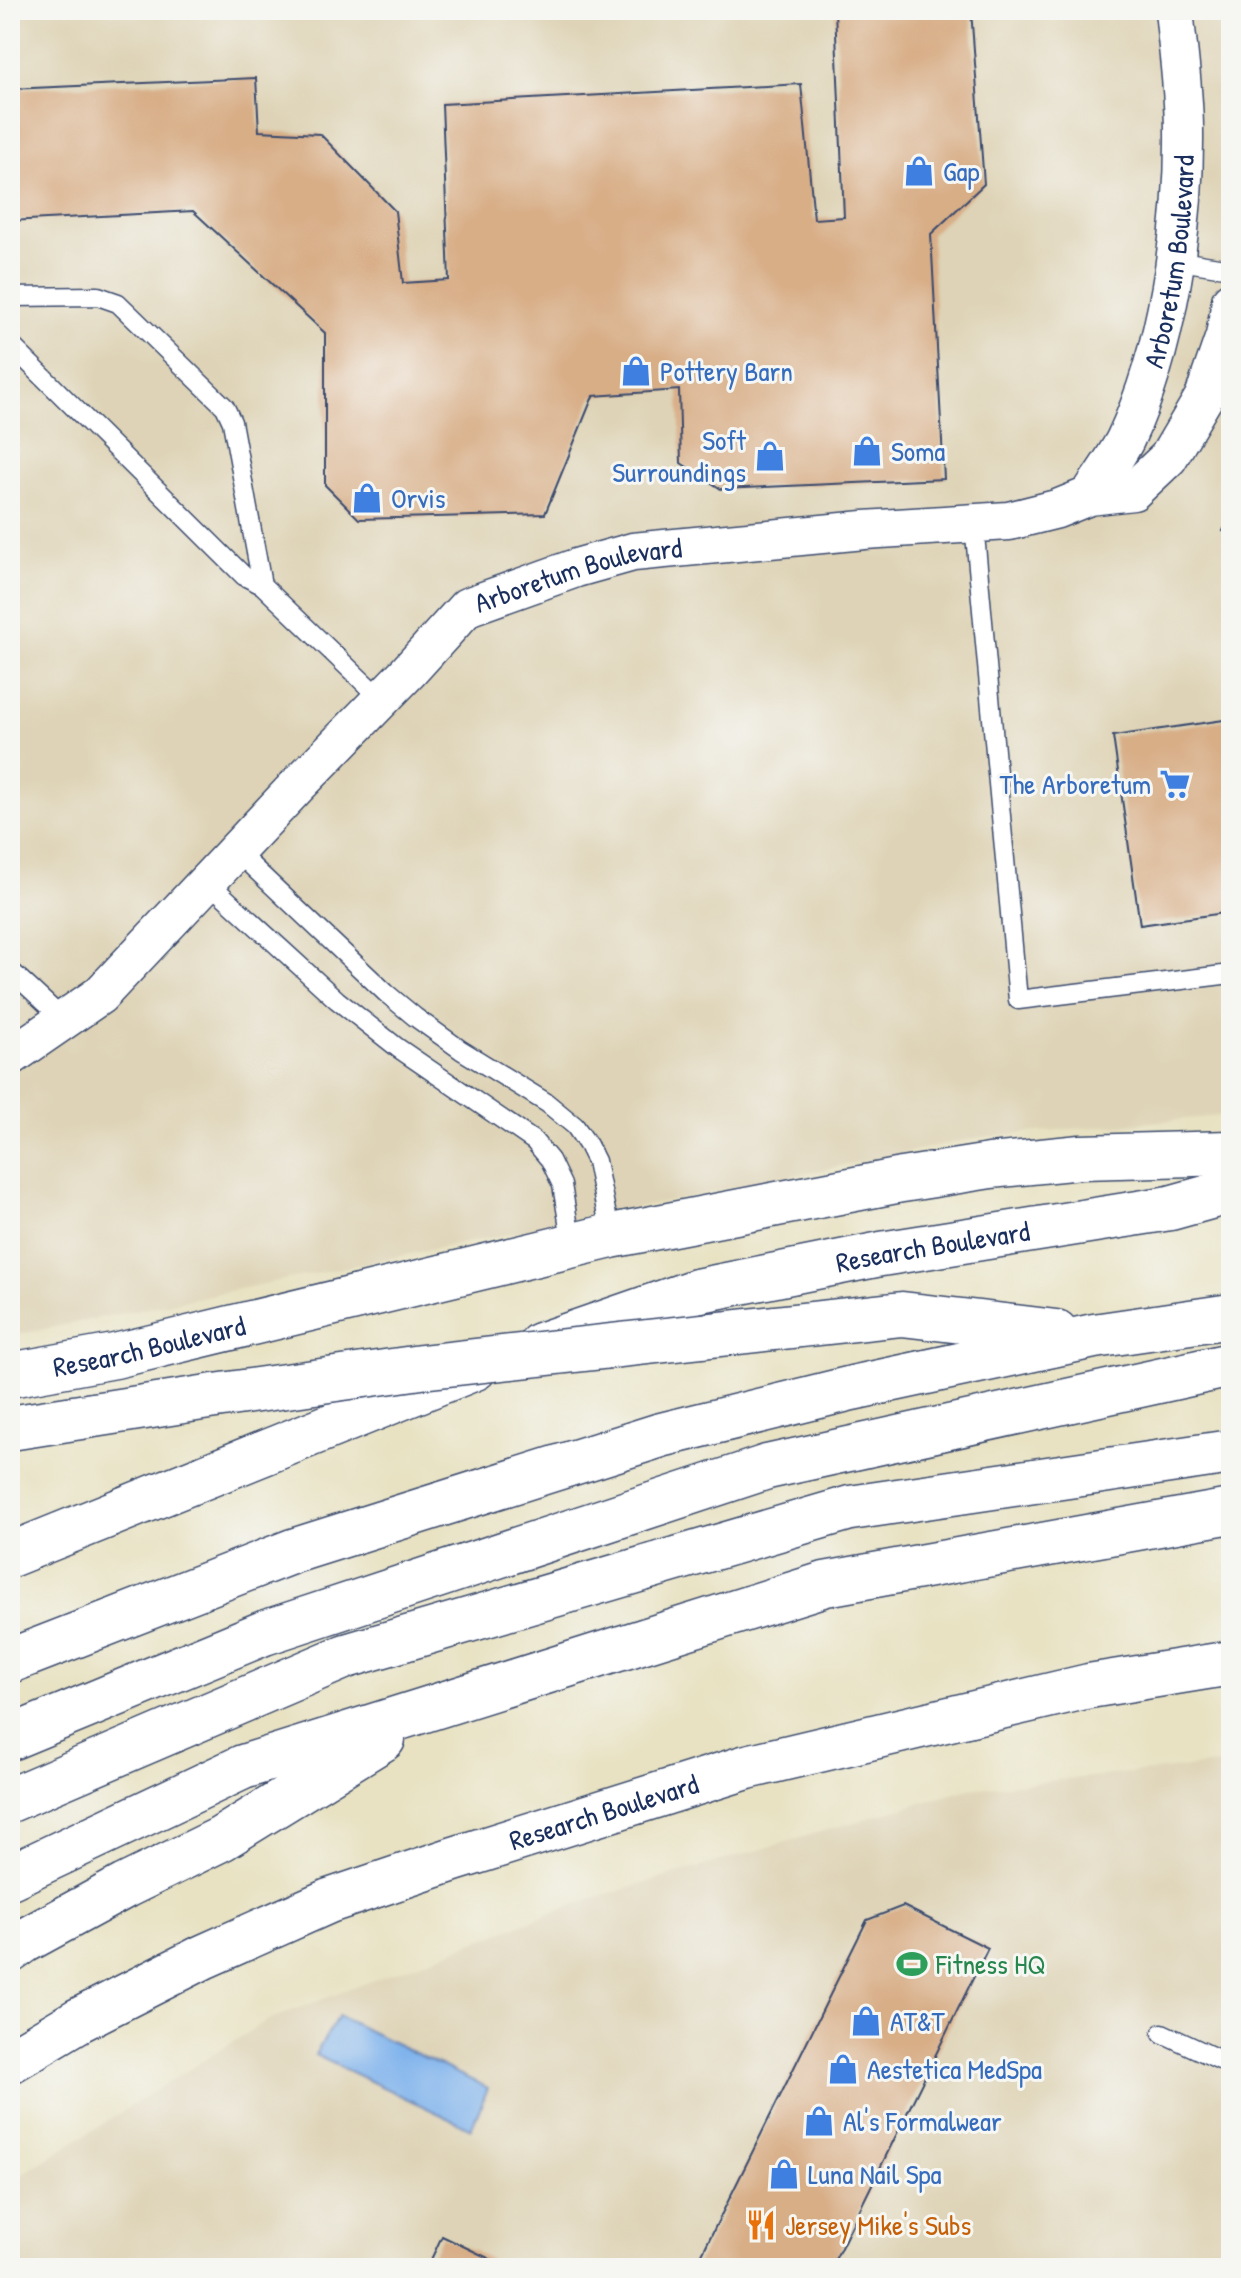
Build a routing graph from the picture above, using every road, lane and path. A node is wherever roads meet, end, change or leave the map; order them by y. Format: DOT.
graph roads {
  1 [pos="1174,10"];
  2 [pos="1174,260"];
  3 [pos="1231,269"];
  4 [pos="10,297"];
  5 [pos="1231,301"];
  6 [pos="10,344"];
  7 [pos="1089,496"];
  8 [pos="974,524"];
  9 [pos="262,585"];
  10 [pos="381,699"];
  11 [pos="237,852"];
  12 [pos="208,882"];
  13 [pos="10,970"];
  14 [pos="1231,974"];
  15 [pos="64,1020"];
  16 [pos="10,1057"];
  17 [pos="1231,1153"];
  18 [pos="1231,1191"];
  19 [pos="592,1240"];
  20 [pos="1231,1316"];
  21 [pos="1094,1336"];
  22 [pos="1231,1365"];
  23 [pos="10,1375"];
  24 [pos="10,1428"];
  25 [pos="1231,1452"];
  26 [pos="1231,1511"];
  27 [pos="10,1555"];
  28 [pos="10,1661"];
  29 [pos="1231,1663"];
  30 [pos="440,1704"];
  31 [pos="10,1738"];
  32 [pos="10,1800"];
  33 [pos="10,1877"];
  34 [pos="10,1951"];
  35 [pos="1162,2033"];
  36 [pos="10,2061"];
  37 [pos="1231,2065"];
  1 -- 2 [label="street, Arboretum Boulevard"];
  2 -- 3 [label="lane"];
  2 -- 7 [label="street, Arboretum Boulevard"];
  4 -- 9 [label="lane"];
  5 -- 7 [label="street, Arboretum Boulevard"];
  6 -- 9 [label="lane"];
  7 -- 8 [label="street, Arboretum Boulevard"];
  8 -- 10 [label="street, Arboretum Boulevard"];
  8 -- 14 [label="lane"];
  9 -- 10 [label="lane"];
  10 -- 11 [label="street, Arboretum Boulevard"];
  11 -- 12 [label="street, Arboretum Boulevard"];
  11 -- 19 [label="lane"];
  12 -- 15 [label="street, Arboretum Boulevard"];
  12 -- 19 [label="lane"];
  13 -- 15 [label="lane"];
  15 -- 16 [label="street, Arboretum Boulevard"];
  17 -- 19 [label="main road, Research Boulevard"];
  18 -- 27 [label="main road, Research Boulevard"];
  19 -- 23 [label="main road, Research Boulevard"];
  20 -- 21 [label="main road"];
  21 -- 24 [label="main road, bridge"];
  21 -- 28 [label="main road"];
  22 -- 31 [label="main road"];
  25 -- 32 [label="main road"];
  26 -- 30 [label="main road"];
  29 -- 36 [label="main road, Research Boulevard"];
  30 -- 33 [label="main road"];
  30 -- 34 [label="main road"];
  35 -- 37 [label="lane"];
}
